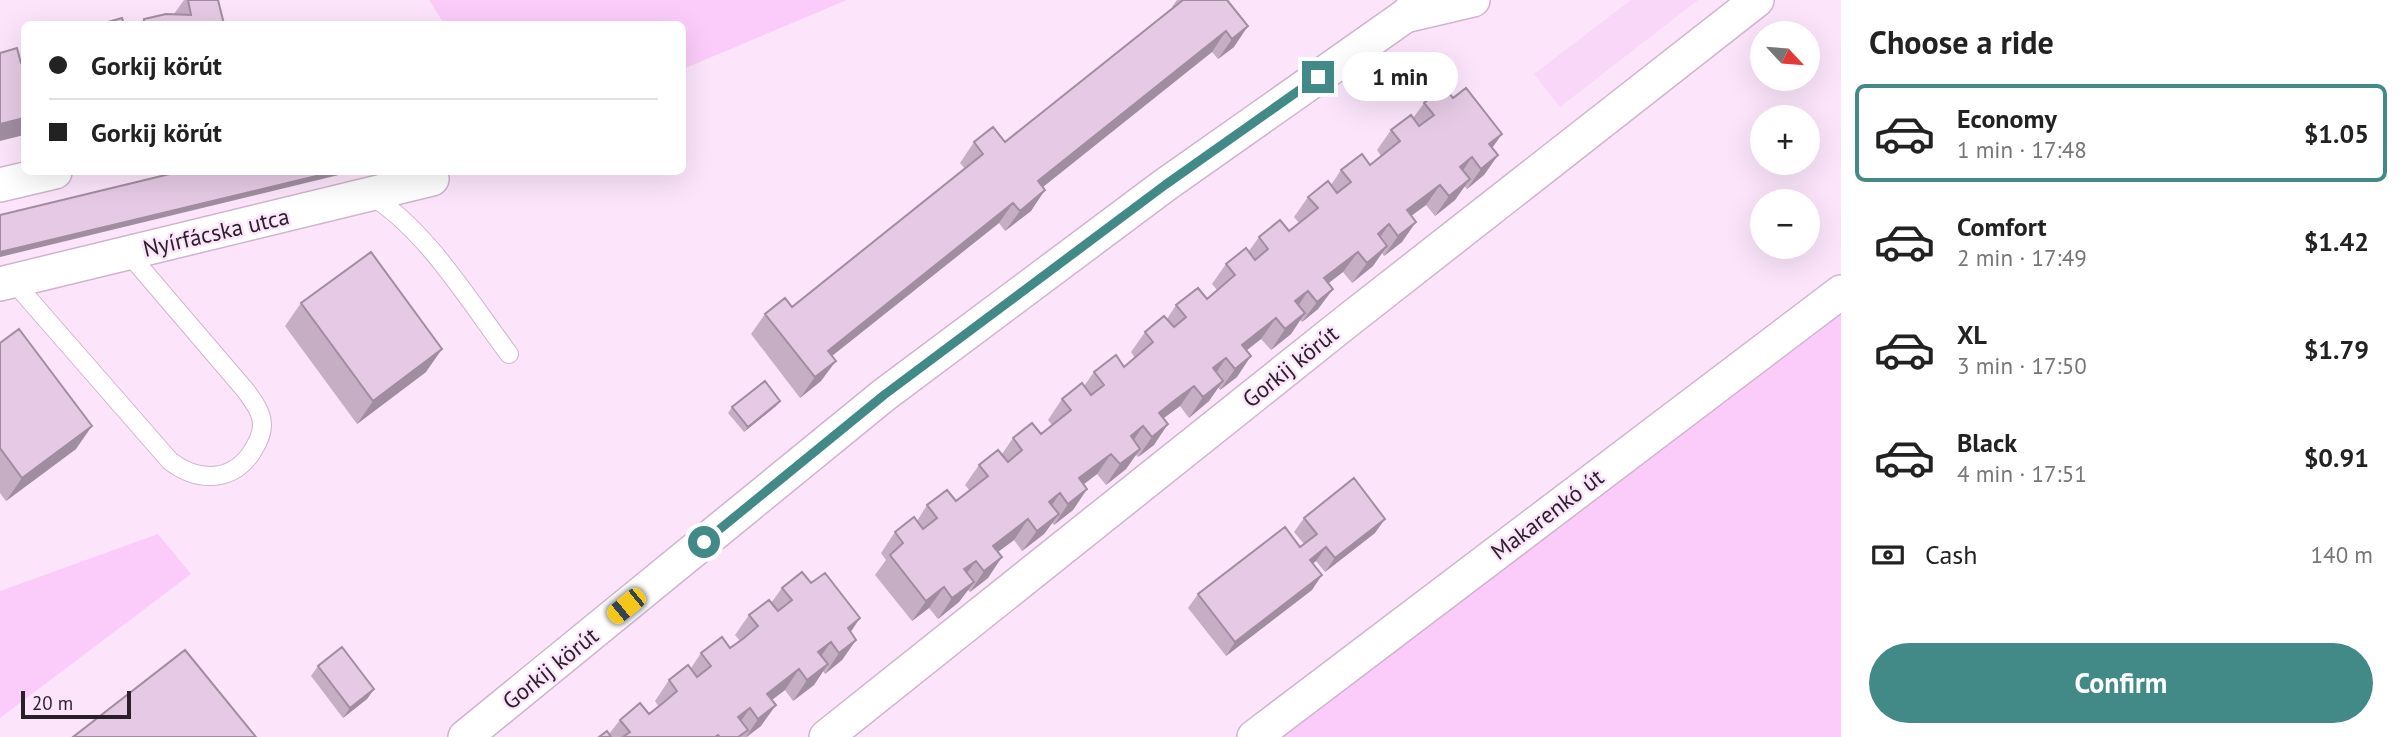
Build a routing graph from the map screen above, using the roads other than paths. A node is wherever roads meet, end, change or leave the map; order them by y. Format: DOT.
graph roads {
  1 [pos="1473,0"];
  2 [pos="1757,0"];
  3 [pos="1413,8"];
  4 [pos="42,175"];
  5 [pos="432,179"];
  6 [pos="0,185"];
  7 [pos="370,195"];
  8 [pos="128,253"];
  9 [pos="6,282"];
  10 [pos="1841,292"];
  11 [pos="509,354"];
  12 [pos="465,737"];
  13 [pos="826,737"];
  14 [pos="1254,737"];
  1 -- 3 [label="street, Gorkij körút"];
  2 -- 13 [label="street, Gorkij körút"];
  3 -- 12 [label="street, Gorkij körút"];
  4 -- 6 [label="street"];
  5 -- 7 [label="street, Nyírfácska utca"];
  7 -- 8 [label="street, Nyírfácska utca"];
  7 -- 11 [label="lane"];
  8 -- 9 [label="street, Nyírfácska utca"];
  8 -- 9 [label="lane"];
  10 -- 14 [label="street, Makarenkó út"];
}
